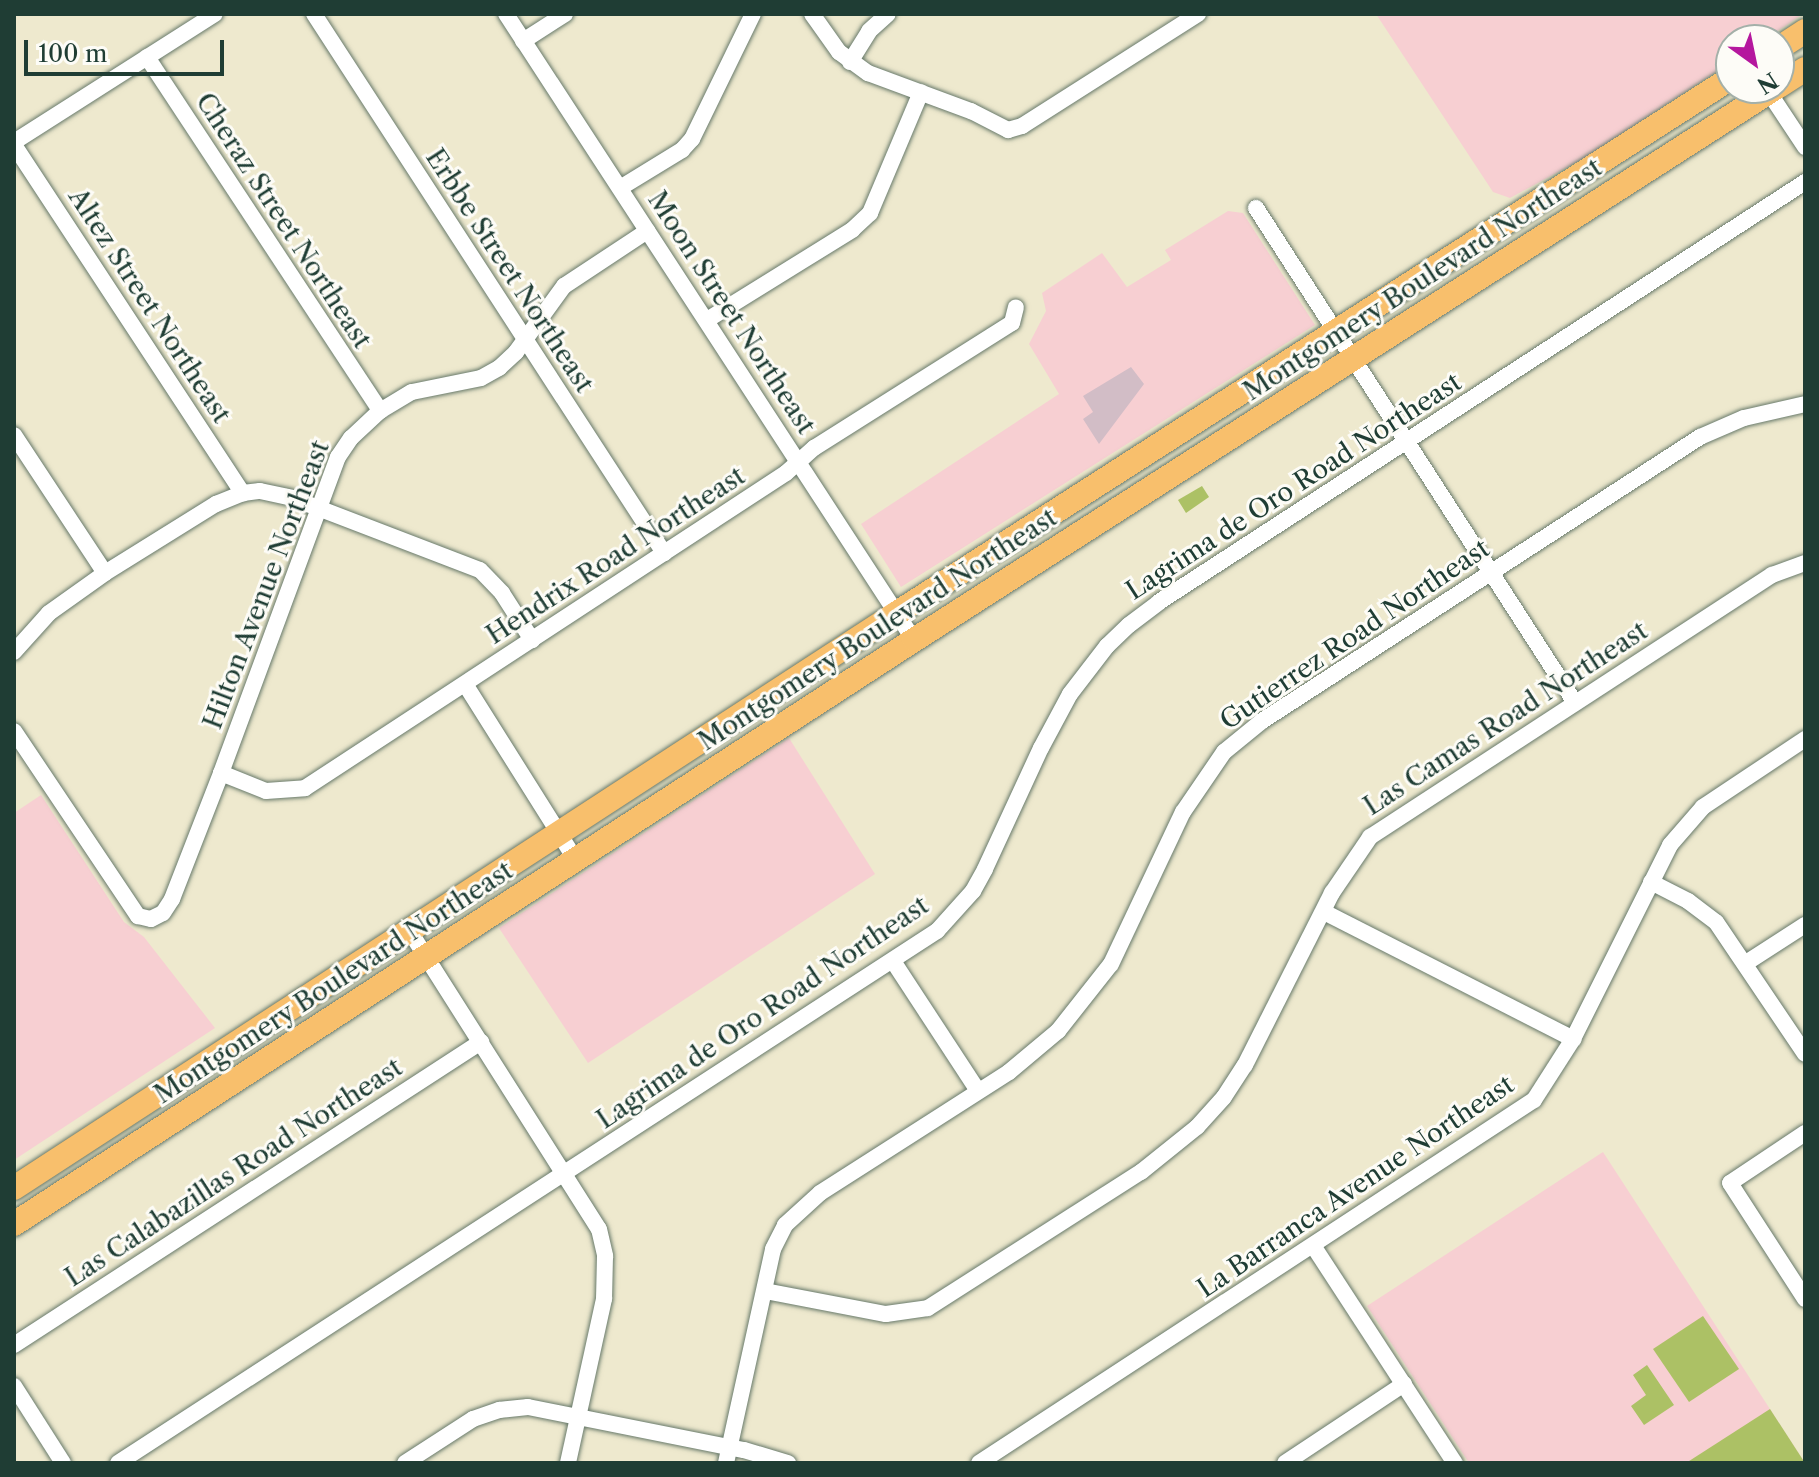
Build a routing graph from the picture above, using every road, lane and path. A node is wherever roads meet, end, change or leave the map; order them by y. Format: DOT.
graph roads {
  1 [pos="215,14"];
  2 [pos="314,14"];
  3 [pos="506,14"];
  4 [pos="565,14"];
  5 [pos="753,14"];
  6 [pos="812,14"];
  7 [pos="888,14"];
  8 [pos="1198,14"];
  9 [pos="523,41"];
  10 [pos="147,57"];
  11 [pos="850,62"];
  12 [pos="1715,88"];
  13 [pos="921,92"];
  14 [pos="1747,104"];
  15 [pos="1781,104"];
  16 [pos="14,143"];
  17 [pos="1805,147"];
  18 [pos="1805,182"];
  19 [pos="620,188"];
  20 [pos="1256,208"];
  21 [pos="647,231"];
  22 [pos="1016,307"];
  23 [pos="707,320"];
  24 [pos="1336,332"];
  25 [pos="525,339"];
  26 [pos="1353,358"];
  27 [pos="1805,404"];
  28 [pos="380,411"];
  29 [pos="14,435"];
  30 [pos="1407,441"];
  31 [pos="800,462"];
  32 [pos="243,493"];
  33 [pos="319,509"];
  34 [pos="664,553"];
  35 [pos="1805,563"];
  36 [pos="1491,572"];
  37 [pos="105,573"];
  38 [pos="897,613"];
  39 [pos="532,640"];
  40 [pos="914,640"];
  41 [pos="14,652"];
  42 [pos="465,684"];
  43 [pos="1574,701"];
  44 [pos="14,731"];
  45 [pos="1805,739"];
  46 [pos="221,773"];
  47 [pos="559,832"];
  48 [pos="575,859"];
  49 [pos="1651,882"];
  50 [pos="1324,912"];
  51 [pos="1805,925"];
  52 [pos="409,930"];
  53 [pos="427,957"];
  54 [pos="893,961"];
  55 [pos="1746,963"];
  56 [pos="1573,1039"];
  57 [pos="481,1042"];
  58 [pos="1805,1054"];
  59 [pos="978,1091"];
  60 [pos="1805,1133"];
  61 [pos="565,1173"];
  62 [pos="14,1188"];
  63 [pos="14,1224"];
  64 [pos="1314,1247"];
  65 [pos="765,1291"];
  66 [pos="1805,1299"];
  67 [pos="14,1345"];
  68 [pos="1404,1384"];
  69 [pos="14,1386"];
  70 [pos="577,1417"];
  71 [pos="728,1455"];
  72 [pos="63,1463"];
  73 [pos="118,1463"];
  74 [pos="405,1463"];
  75 [pos="568,1463"];
  76 [pos="788,1463"];
  77 [pos="979,1463"];
  78 [pos="1285,1463"];
  79 [pos="1455,1463"];
  1 -- 10 [label="street"];
  2 -- 25 [label="street, Erbbe Street Northeast"];
  3 -- 9 [label="street, Moon Street Northeast"];
  4 -- 9 [label="street"];
  5 -- 19 [label="street"];
  6 -- 11 [label="street"];
  7 -- 11 [label="street"];
  8 -- 13 [label="street"];
  9 -- 19 [label="street, Moon Street Northeast"];
  10 -- 16 [label="street"];
  10 -- 28 [label="street, Cheraz Street Northeast"];
  11 -- 13 [label="street"];
  12 -- 24 [label="main road, Montgomery Boulevard Northeast"];
  13 -- 23 [label="street"];
  14 -- 26 [label="main road, Montgomery Boulevard Northeast"];
  15 -- 17 [label="street"];
  16 -- 32 [label="street, Altez Street Northeast"];
  18 -- 30 [label="street, Lagrima de Oro Road Northeast"];
  19 -- 21 [label="street, Moon Street Northeast"];
  20 -- 24 [label="street"];
  21 -- 23 [label="street, Moon Street Northeast"];
  21 -- 25 [label="street, Hilton Avenue Northeast"];
  22 -- 31 [label="street, Hendrix Road Northeast"];
  23 -- 31 [label="street, Moon Street Northeast"];
  24 -- 26 [label="street"];
  24 -- 38 [label="main road, Montgomery Boulevard Northeast"];
  25 -- 28 [label="street, Hilton Avenue Northeast"];
  25 -- 34 [label="street, Erbbe Street Northeast"];
  26 -- 30 [label="street"];
  26 -- 40 [label="main road, Montgomery Boulevard Northeast"];
  27 -- 36 [label="street, Gutierrez Road Northeast"];
  28 -- 33 [label="street, Hilton Avenue Northeast"];
  29 -- 37 [label="street"];
  30 -- 36 [label="street"];
  30 -- 54 [label="street, Lagrima de Oro Road Northeast"];
  31 -- 34 [label="street, Hendrix Road Northeast"];
  31 -- 38 [label="street, Moon Street Northeast"];
  32 -- 33 [label="street"];
  32 -- 37 [label="street"];
  33 -- 39 [label="street"];
  33 -- 46 [label="street, Hilton Avenue Northeast"];
  34 -- 39 [label="street, Hendrix Road Northeast"];
  35 -- 43 [label="street, Las Camas Road Northeast"];
  36 -- 43 [label="street"];
  36 -- 59 [label="street, Gutierrez Road Northeast"];
  37 -- 41 [label="street"];
  38 -- 40 [label="street, Moon Street Northeast"];
  38 -- 47 [label="main road, Montgomery Boulevard Northeast"];
  39 -- 42 [label="street, Hendrix Road Northeast"];
  40 -- 48 [label="main road, Montgomery Boulevard Northeast"];
  42 -- 46 [label="street, Hendrix Road Northeast"];
  42 -- 47 [label="street"];
  43 -- 50 [label="street, Las Camas Road Northeast"];
  44 -- 46 [label="street, Hilton Avenue Northeast"];
  45 -- 49 [label="street, La Barranca Avenue Northeast"];
  47 -- 48 [label="street"];
  47 -- 52 [label="main road, Montgomery Boulevard Northeast"];
  48 -- 53 [label="main road, Montgomery Boulevard Northeast"];
  49 -- 55 [label="street"];
  49 -- 56 [label="street, La Barranca Avenue Northeast"];
  50 -- 56 [label="street"];
  50 -- 65 [label="street, Las Camas Road Northeast"];
  51 -- 55 [label="street"];
  52 -- 53 [label="street"];
  52 -- 62 [label="main road, Montgomery Boulevard Northeast"];
  53 -- 57 [label="street"];
  53 -- 63 [label="main road, Montgomery Boulevard Northeast"];
  54 -- 59 [label="street"];
  54 -- 61 [label="street, Lagrima de Oro Road Northeast"];
  55 -- 58 [label="street"];
  56 -- 64 [label="street, La Barranca Avenue Northeast"];
  57 -- 61 [label="street"];
  57 -- 67 [label="street, Las Calabazillas Road Northeast"];
  59 -- 65 [label="street, Gutierrez Road Northeast"];
  60 -- 66 [label="street"];
  61 -- 70 [label="street"];
  61 -- 73 [label="street, Lagrima de Oro Road Northeast"];
  64 -- 68 [label="street"];
  64 -- 77 [label="street, La Barranca Avenue Northeast"];
  65 -- 71 [label="street, Gutierrez Road Northeast"];
  68 -- 78 [label="street"];
  68 -- 79 [label="street"];
  69 -- 72 [label="street"];
  70 -- 71 [label="street"];
  70 -- 74 [label="street"];
  70 -- 75 [label="street"];
  71 -- 76 [label="street"];
}
